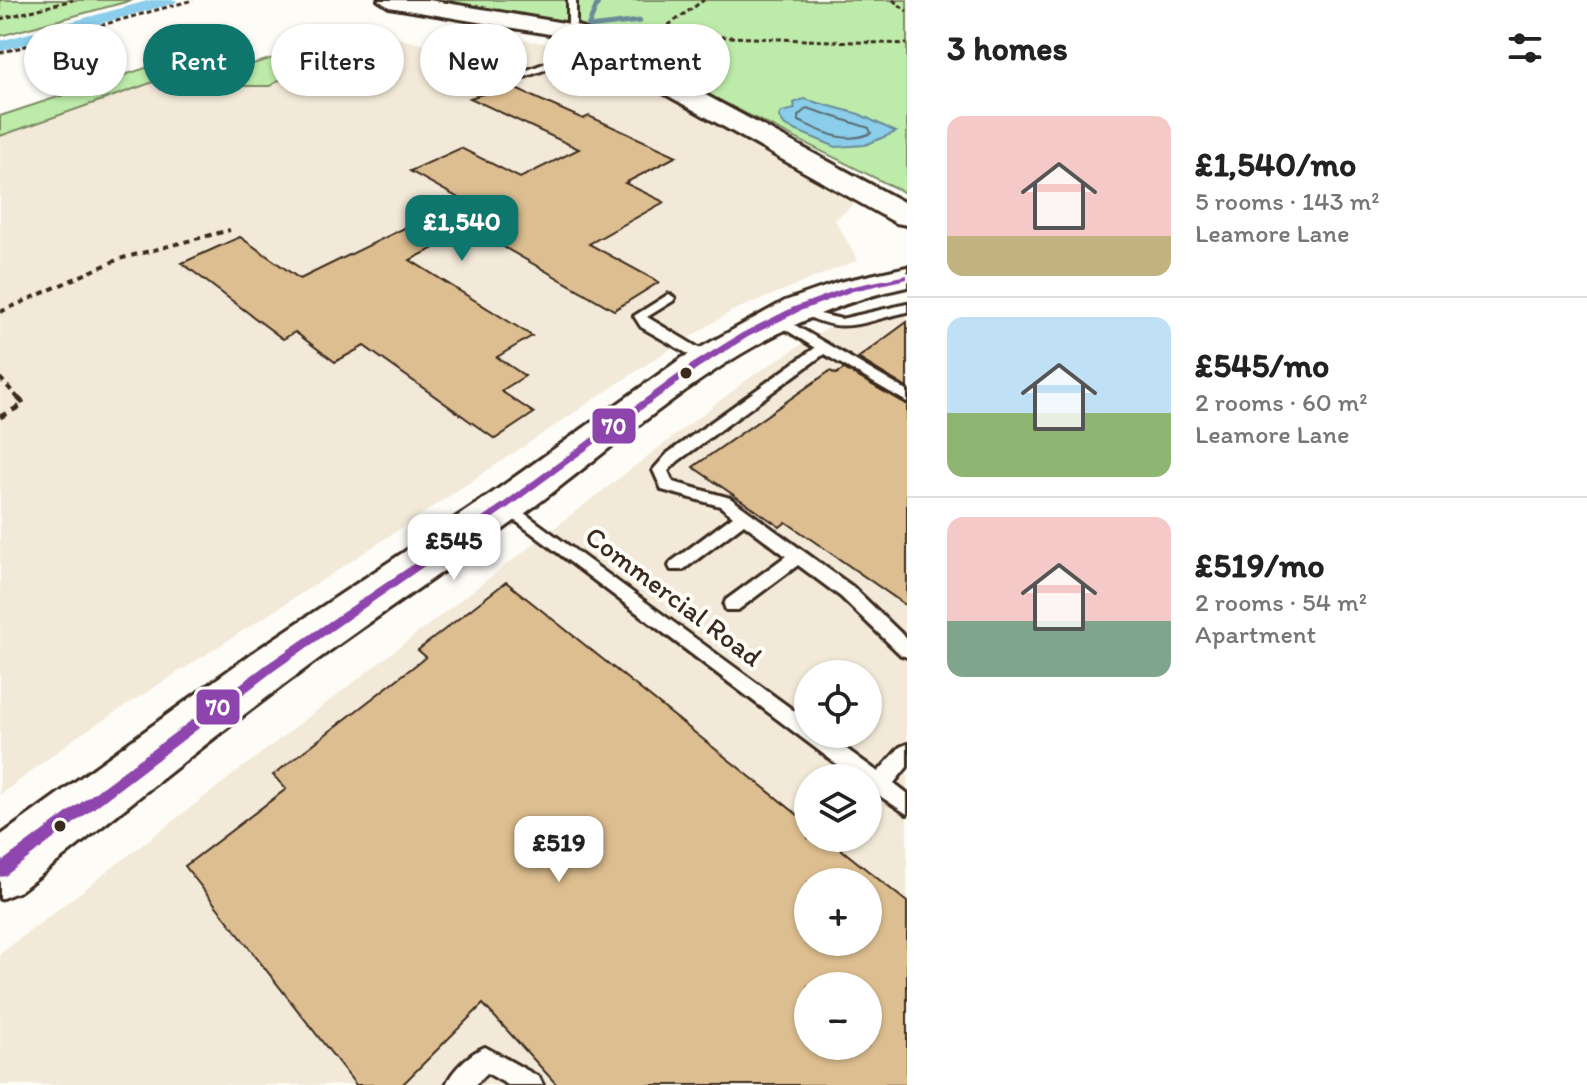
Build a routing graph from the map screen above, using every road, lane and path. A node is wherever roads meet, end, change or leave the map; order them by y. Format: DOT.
graph roads {
  1 [pos="70,0"];
  2 [pos="193,0"];
  3 [pos="389,0"];
  4 [pos="572,0"];
  5 [pos="704,0"];
  6 [pos="893,0"];
  7 [pos="907,11"];
  8 [pos="0,19"];
  9 [pos="572,24"];
  10 [pos="673,24"];
  11 [pos="543,26"];
  12 [pos="730,37"];
  13 [pos="907,44"];
  14 [pos="0,53"];
  15 [pos="690,96"];
  16 [pos="907,216"];
  17 [pos="230,230"];
  18 [pos="907,277"];
  19 [pos="669,298"];
  20 [pos="907,308"];
  21 [pos="0,312"];
  22 [pos="788,312"];
  23 [pos="824,348"];
  24 [pos="707,359"];
  25 [pos="0,378"];
  26 [pos="907,397"];
  27 [pos="0,417"];
  28 [pos="505,505"];
  29 [pos="744,516"];
  30 [pos="798,556"];
  31 [pos="677,566"];
  32 [pos="732,605"];
  33 [pos="907,650"];
  34 [pos="794,721"];
  35 [pos="830,748"];
  36 [pos="907,753"];
  37 [pos="852,764"];
  38 [pos="882,783"];
  39 [pos="882,786"];
  40 [pos="907,805"];
  41 [pos="0,871"];
  42 [pos="458,1085"];
  43 [pos="531,1085"];
  1 -- 8 [label="path"];
  2 -- 14 [label="path"];
  3 -- 11 [label="street"];
  4 -- 9 [label="lane"];
  5 -- 10 [label="path"];
  6 -- 7 [label="path"];
  12 -- 13 [label="path"];
  15 -- 16 [label="street"];
  17 -- 21 [label="path"];
  18 -- 22 [label="street"];
  19 -- 24 [label="lane"];
  20 -- 22 [label="lane"];
  22 -- 23 [label="lane"];
  22 -- 24 [label="street"];
  23 -- 26 [label="lane"];
  23 -- 29 [label="lane"];
  24 -- 28 [label="street"];
  25 -- 27 [label="path"];
  28 -- 34 [label="lane, Commercial Road"];
  28 -- 41 [label="street"];
  29 -- 30 [label="lane"];
  29 -- 31 [label="lane"];
  30 -- 32 [label="lane"];
  30 -- 33 [label="lane"];
  35 -- 37 [label="lane, Commercial Road"];
  36 -- 38 [label="lane"];
  39 -- 40 [label="lane, Commercial Road"];
  42 -- 43 [label="lane"];
}
